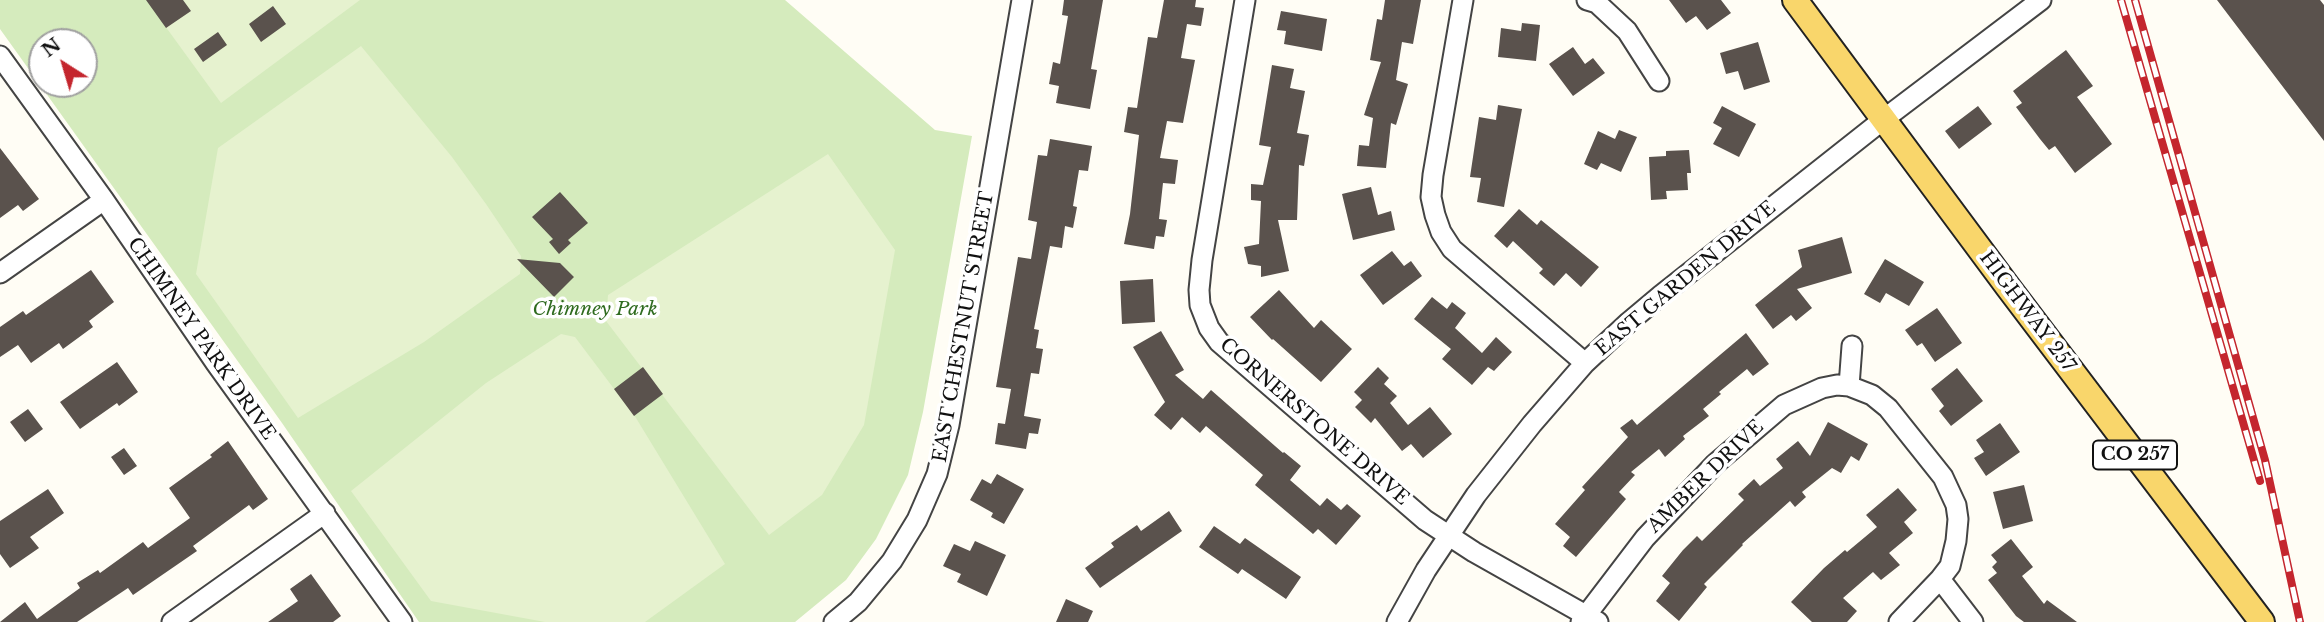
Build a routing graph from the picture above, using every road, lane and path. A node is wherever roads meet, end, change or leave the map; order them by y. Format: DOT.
graph roads {
  1 [pos="1022,0"];
  2 [pos="1245,0"];
  3 [pos="1463,0"];
  4 [pos="1587,0"];
  5 [pos="1795,0"];
  6 [pos="2041,0"];
  7 [pos="0,56"];
  8 [pos="1659,81"];
  9 [pos="1884,119"];
  10 [pos="104,200"];
  11 [pos="0,273"];
  12 [pos="1852,346"];
  13 [pos="1585,363"];
  14 [pos="1849,386"];
  15 [pos="325,513"];
  16 [pos="1448,536"];
  17 [pos="1940,579"];
  18 [pos="1588,620"];
  19 [pos="172,622"];
  20 [pos="402,622"];
  21 [pos="834,622"];
  22 [pos="1397,622"];
  23 [pos="1899,622"];
  24 [pos="1973,622"];
  25 [pos="2262,622"];
  1 -- 21 [label="street, EAST CHESTNUT STREET"];
  2 -- 16 [label="street, CORNERSTONE DRIVE"];
  3 -- 13 [label="street"];
  4 -- 8 [label="street"];
  5 -- 9 [label="main road, HIGHWAY 257 / CO 257"];
  6 -- 9 [label="street, EAST GARDEN DRIVE"];
  7 -- 10 [label="street, CHIMNEY PARK DRIVE"];
  9 -- 13 [label="street, EAST GARDEN DRIVE"];
  9 -- 25 [label="main road, HIGHWAY 257 / CO 257"];
  10 -- 11 [label="street"];
  10 -- 15 [label="street, CHIMNEY PARK DRIVE"];
  12 -- 14 [label="street"];
  13 -- 16 [label="street, EAST GARDEN DRIVE"];
  14 -- 17 [label="street"];
  14 -- 18 [label="street, AMBER DRIVE"];
  15 -- 19 [label="street"];
  15 -- 20 [label="street, CHIMNEY PARK DRIVE"];
  16 -- 18 [label="street, CORNERSTONE DRIVE"];
  16 -- 22 [label="street, EAST GARDEN DRIVE"];
  17 -- 23 [label="street"];
  17 -- 24 [label="street"];
}
